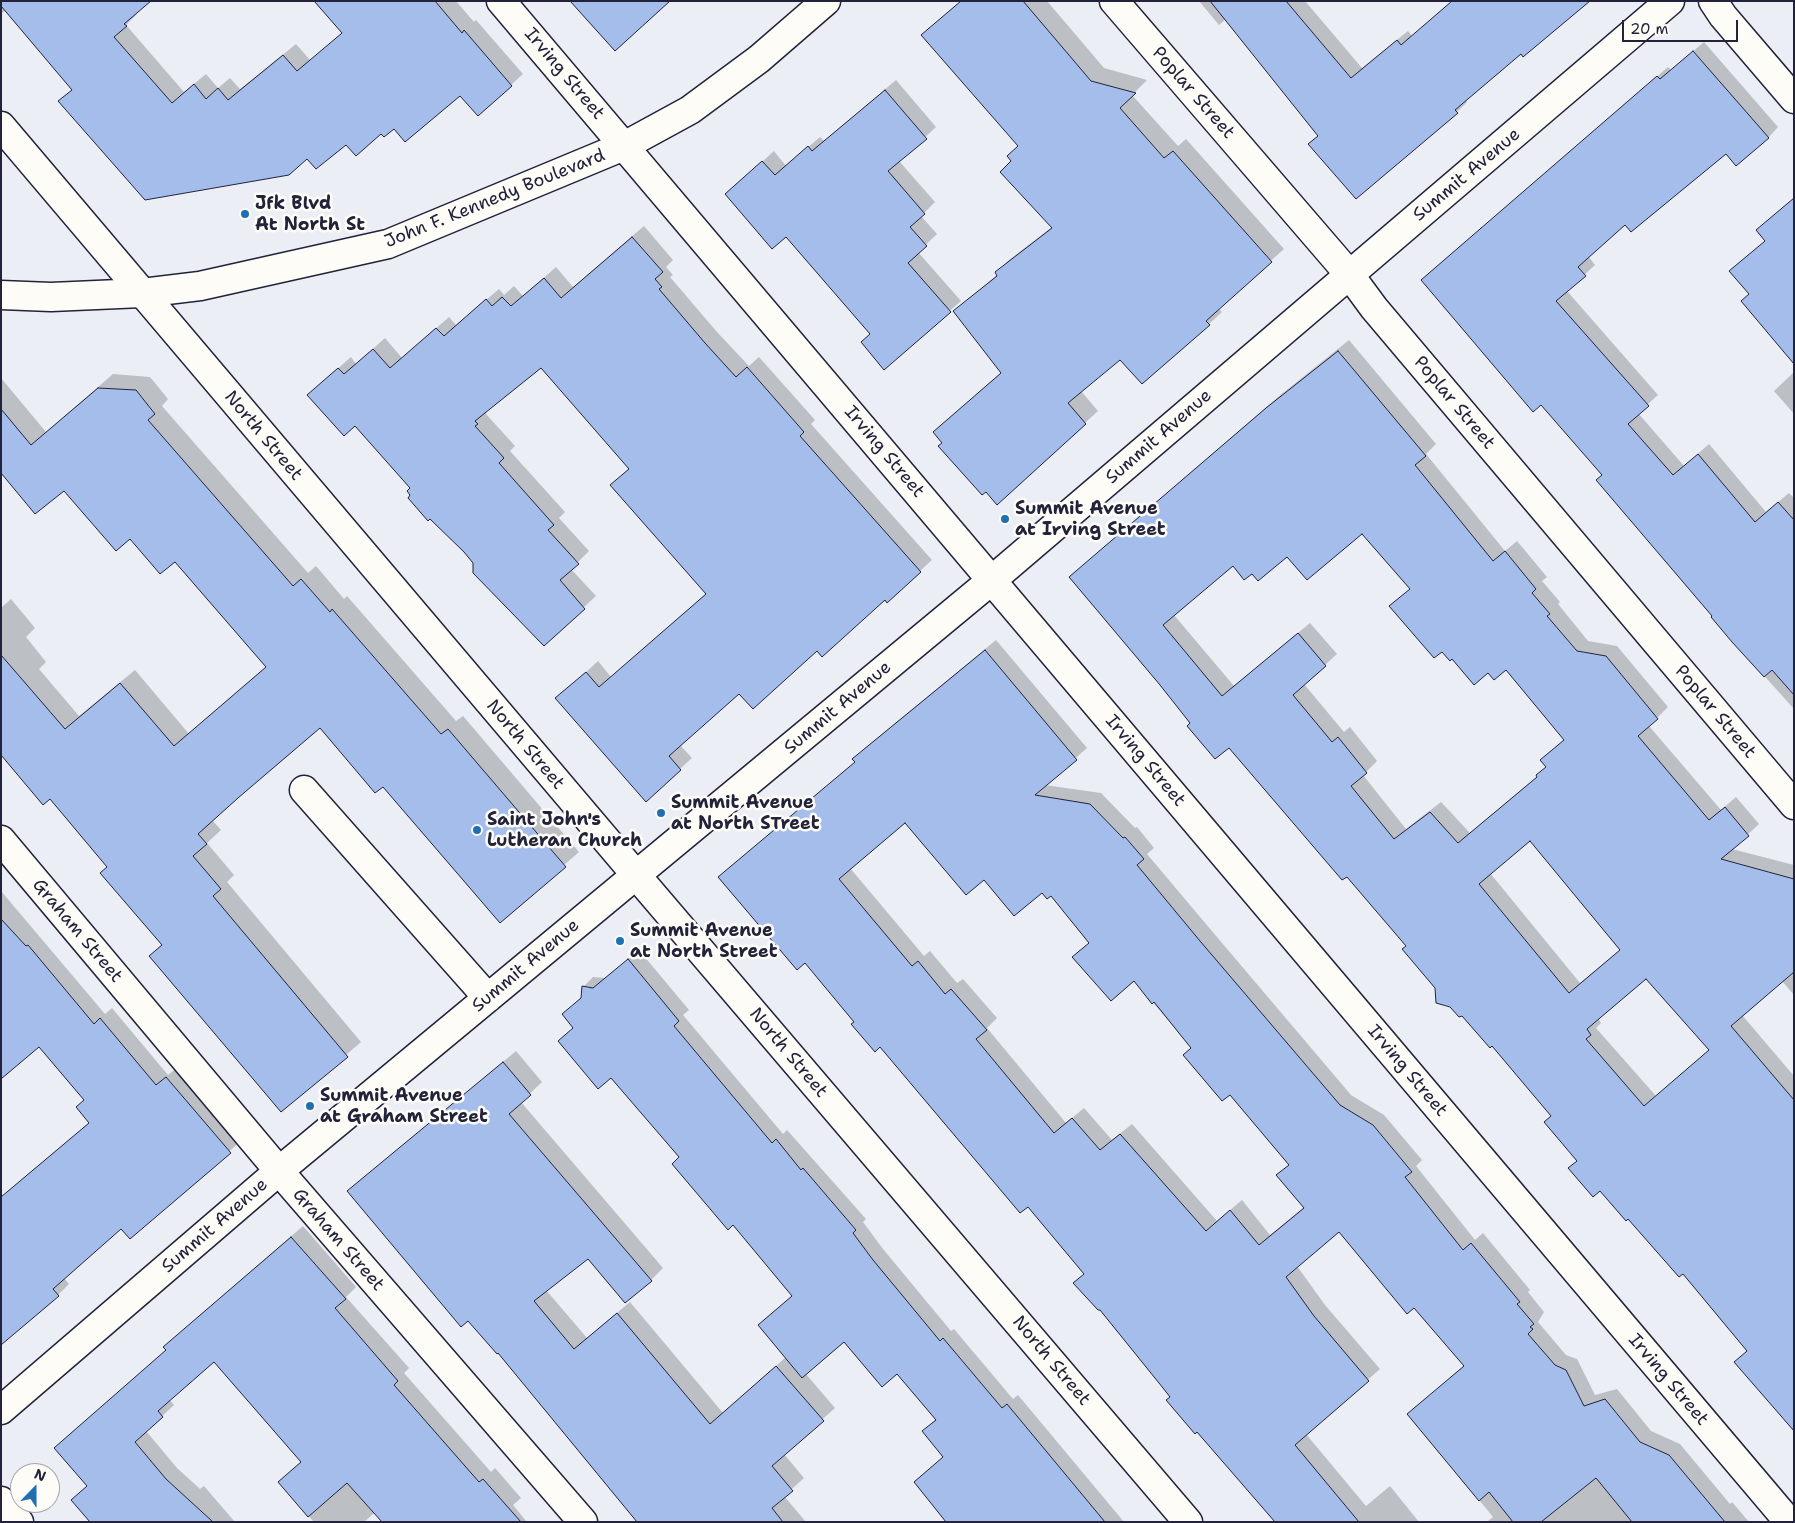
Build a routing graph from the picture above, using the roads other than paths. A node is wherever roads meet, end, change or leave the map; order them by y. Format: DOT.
graph roads {
  1 [pos="501,1"];
  2 [pos="826,1"];
  3 [pos="1114,1"];
  4 [pos="1670,1"];
  5 [pos="1714,1"];
  6 [pos="1794,99"];
  7 [pos="1,126"];
  8 [pos="624,146"];
  9 [pos="1350,274"];
  10 [pos="142,292"];
  11 [pos="1,295"];
  12 [pos="992,580"];
  13 [pos="304,790"];
  14 [pos="1794,805"];
  15 [pos="1,840"];
  16 [pos="636,875"];
  17 [pos="488,998"];
  18 [pos="279,1171"];
  19 [pos="1,1410"];
  20 [pos="1,1501"];
  21 [pos="19,1522"];
  22 [pos="582,1522"];
  23 [pos="1188,1522"];
  24 [pos="1788,1522"];
  1 -- 8 [label="street, Irving Street"];
  2 -- 8 [label="street, John F. Kennedy Boulevard"];
  3 -- 9 [label="street, Poplar Street"];
  4 -- 9 [label="street, Summit Avenue"];
  5 -- 6 [label="street"];
  7 -- 10 [label="street, North Street"];
  8 -- 10 [label="street, John F. Kennedy Boulevard"];
  8 -- 12 [label="street, Irving Street"];
  9 -- 12 [label="street, Summit Avenue"];
  9 -- 14 [label="street, Poplar Street"];
  10 -- 11 [label="street, John F. Kennedy Boulevard"];
  10 -- 16 [label="street, North Street"];
  12 -- 16 [label="street, Summit Avenue"];
  12 -- 24 [label="street, Irving Street"];
  13 -- 17 [label="street"];
  15 -- 18 [label="street, Graham Street"];
  16 -- 17 [label="street, Summit Avenue"];
  16 -- 23 [label="street, North Street"];
  17 -- 18 [label="street, Summit Avenue"];
  18 -- 19 [label="street, Summit Avenue"];
  18 -- 22 [label="street, Graham Street"];
  20 -- 21 [label="street"];
}
